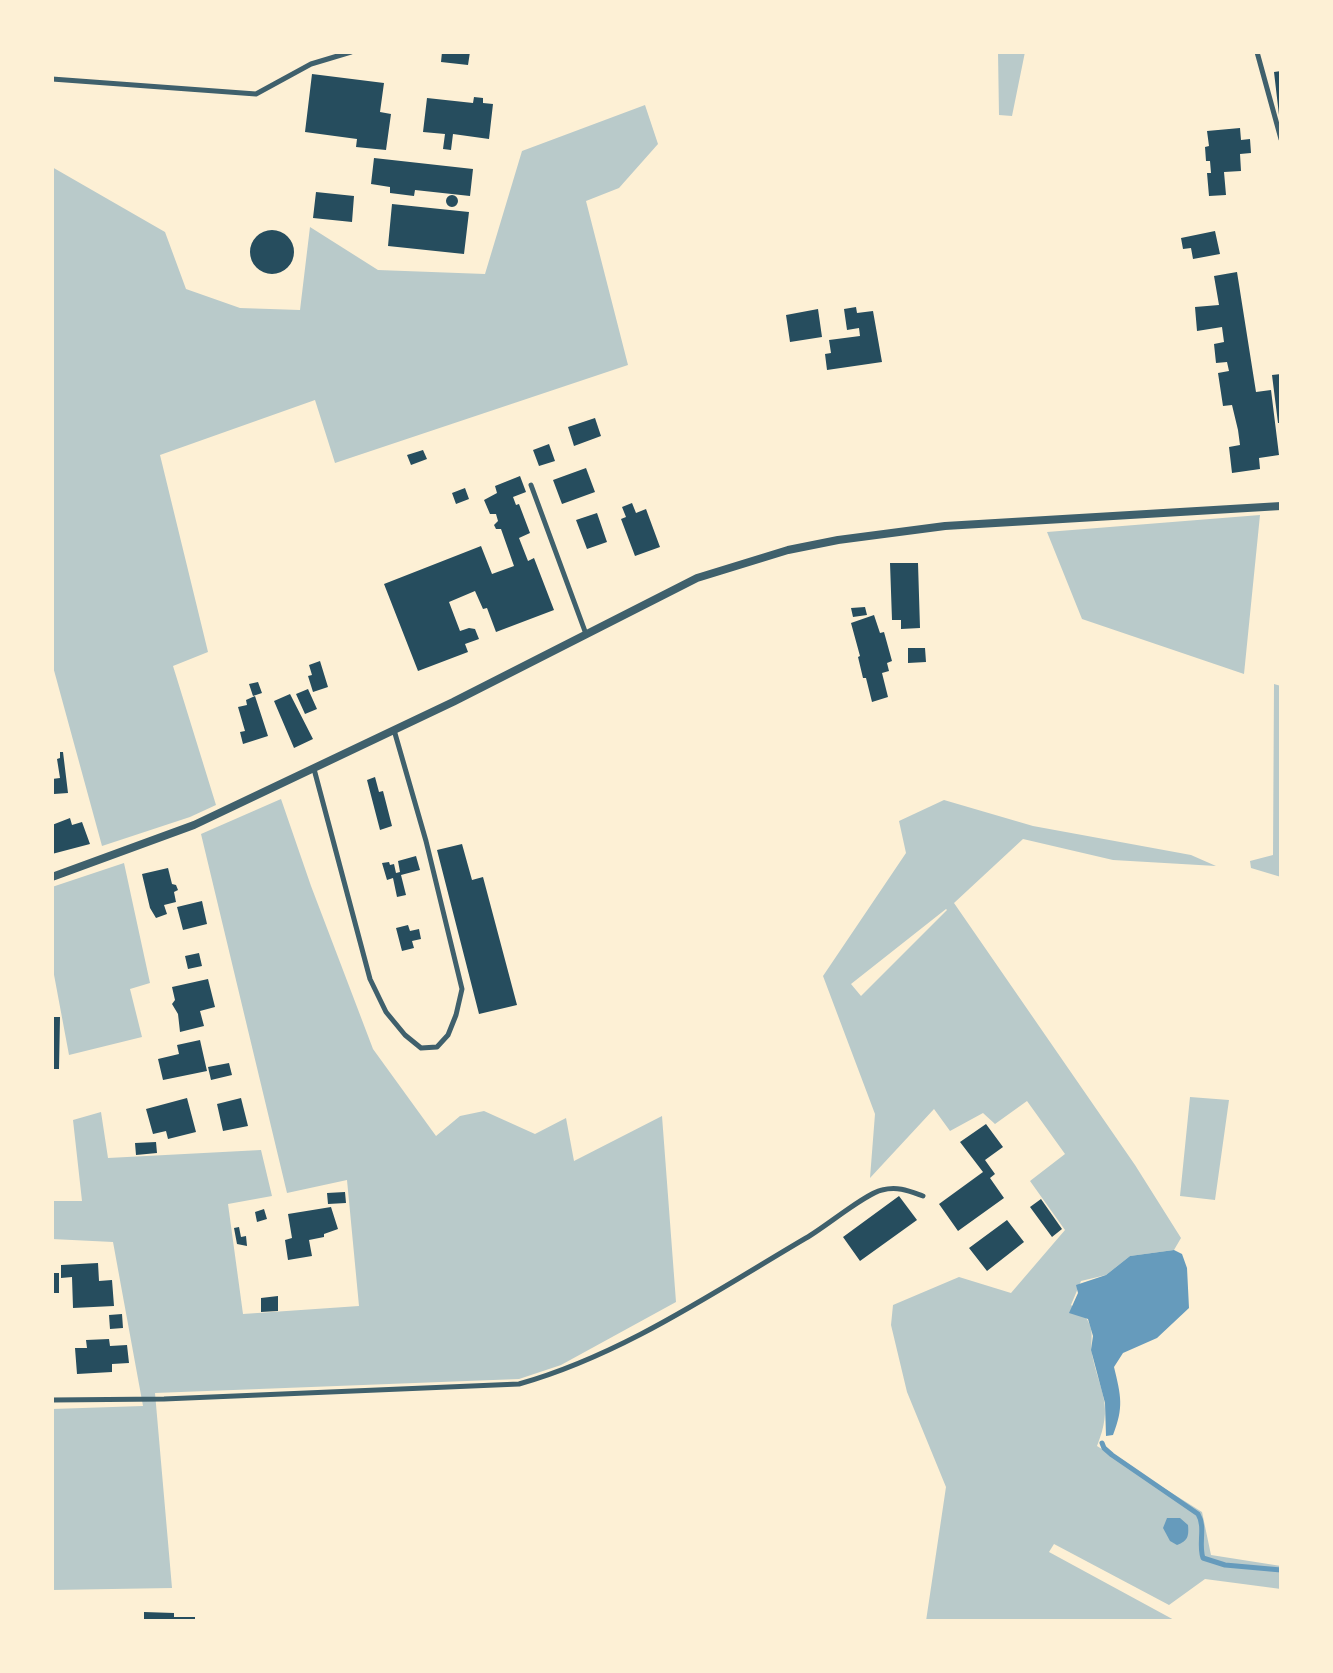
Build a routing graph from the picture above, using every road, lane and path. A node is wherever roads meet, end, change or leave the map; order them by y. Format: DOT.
graph roads {
  1 [pos="351,52"];
  2 [pos="1257,52"];
  3 [pos="52,79"];
  4 [pos="1281,139"];
  5 [pos="531,485"];
  6 [pos="1281,506"];
  7 [pos="586,634"];
  8 [pos="394,730"];
  9 [pos="314,769"];
  10 [pos="52,877"];
  11 [pos="923,1196"];
  12 [pos="52,1400"];
  1 -- 3 [label="lane"];
  2 -- 4 [label="lane"];
  5 -- 7 [label="lane"];
  6 -- 7 [label="street"];
  7 -- 8 [label="street"];
  8 -- 9 [label="street"];
  8 -- 9 [label="lane"];
  9 -- 10 [label="street"];
  11 -- 12 [label="lane"];
}
